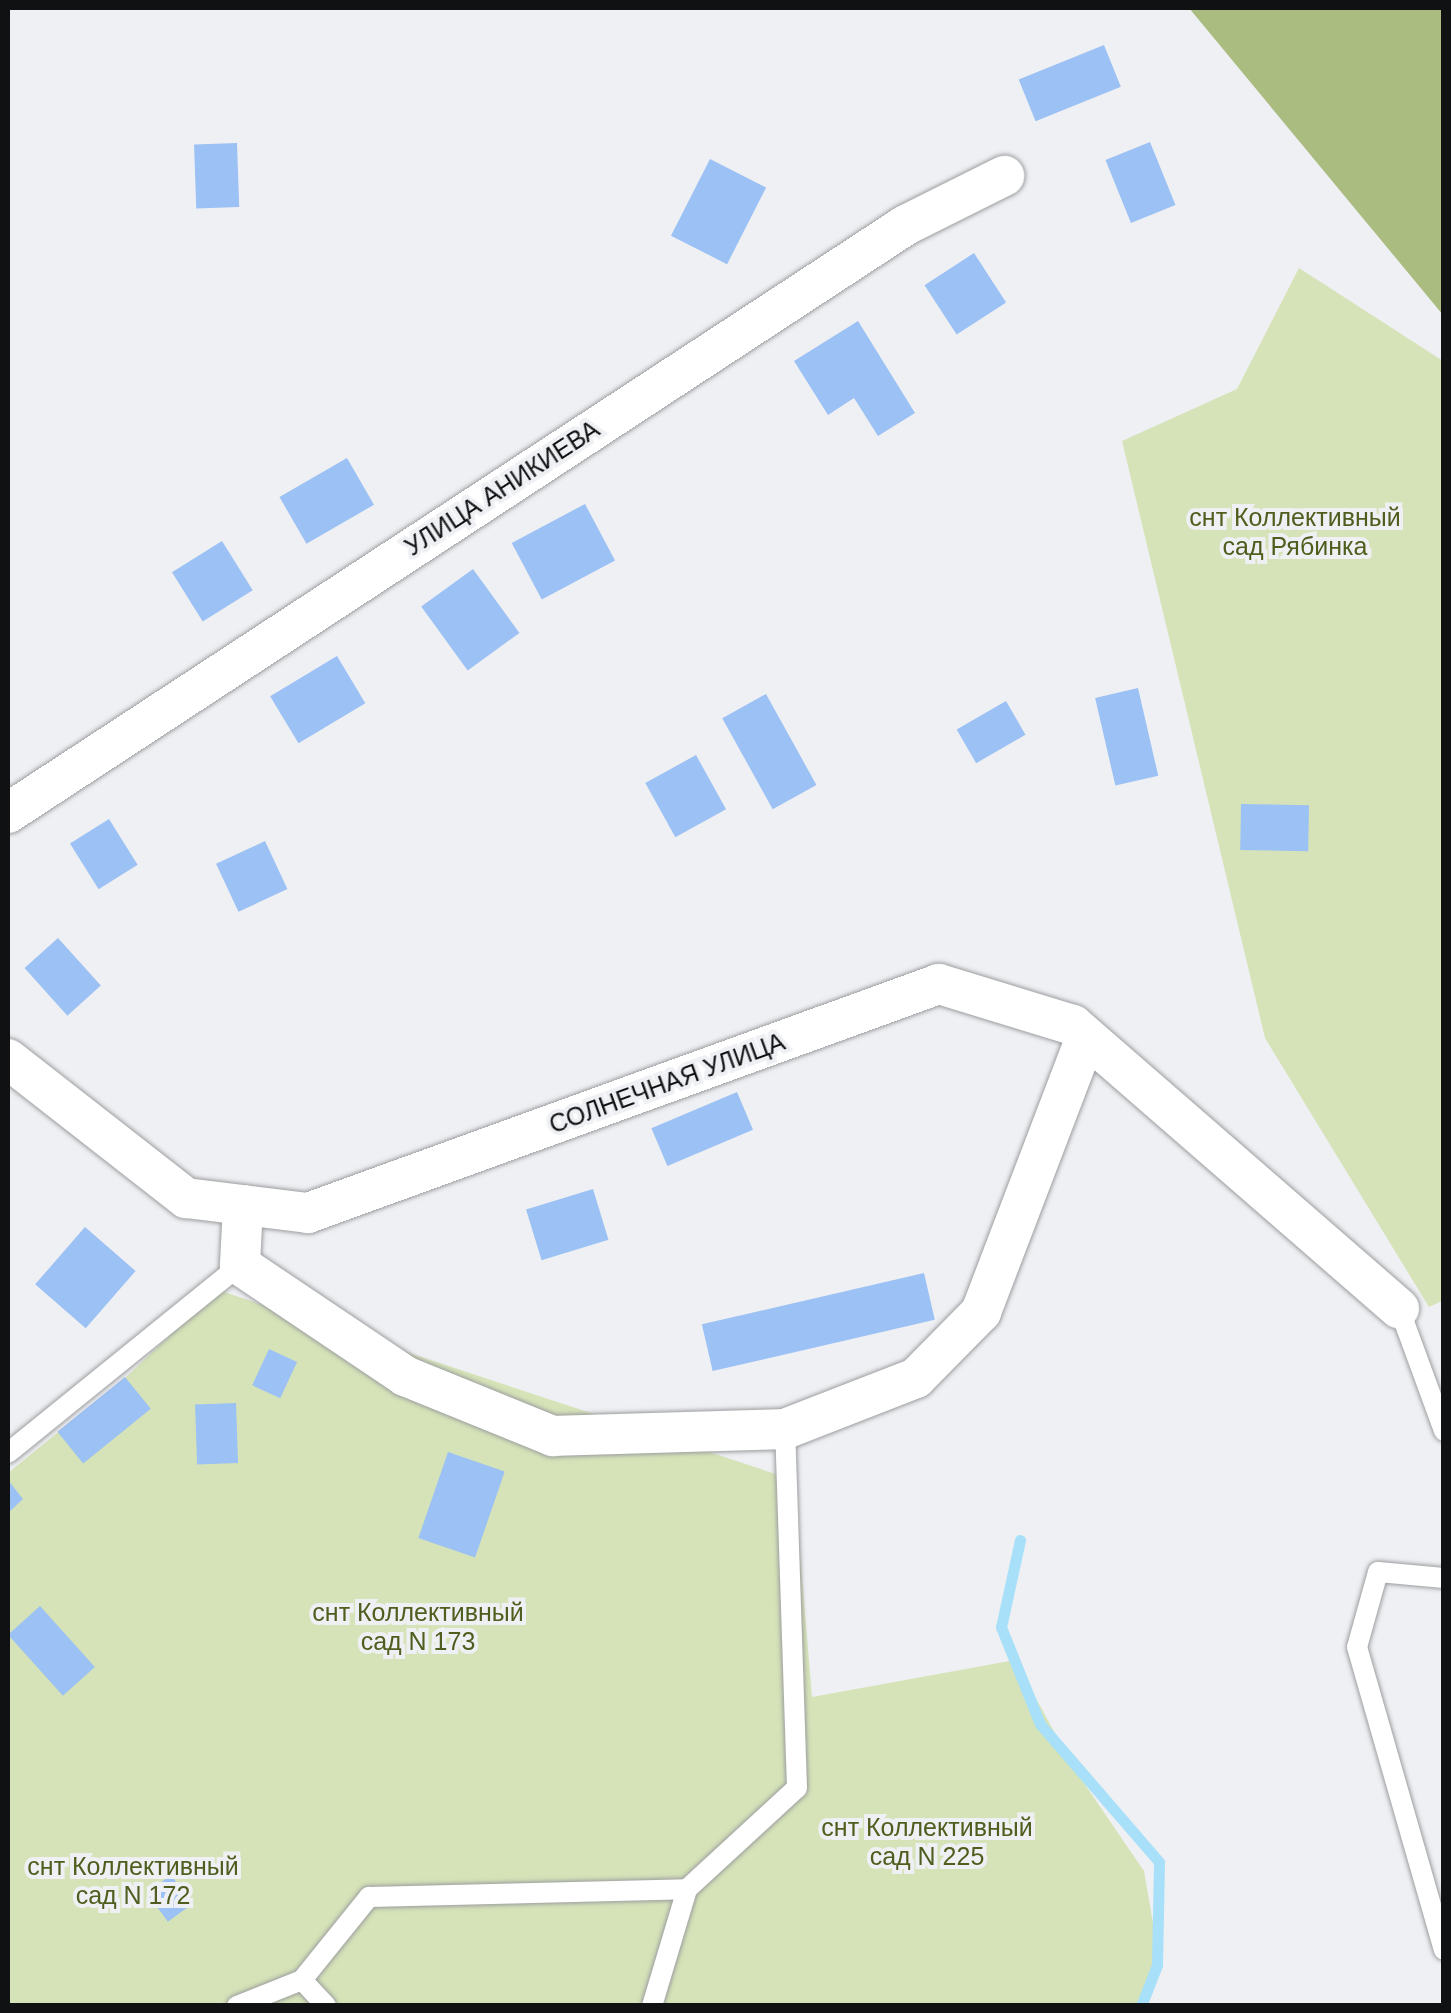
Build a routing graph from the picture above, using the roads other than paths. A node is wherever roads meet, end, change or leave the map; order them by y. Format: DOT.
graph roads {
  1 [pos="1004,176"];
  2 [pos="8,813"];
  3 [pos="1086,1037"];
  4 [pos="8,1058"];
  5 [pos="243,1204"];
  6 [pos="240,1265"];
  7 [pos="1399,1308"];
  8 [pos="786,1429"];
  9 [pos="1444,1430"];
  10 [pos="8,1453"];
  11 [pos="1444,1578"];
  12 [pos="687,1889"];
  13 [pos="1444,1950"];
  14 [pos="302,1980"];
  15 [pos="237,2006"];
  16 [pos="326,2006"];
  17 [pos="652,2006"];
  1 -- 2 [label="street, УЛИЦА АНИКИЕВА"];
  3 -- 5 [label="street, СОЛНЕЧНАЯ УЛИЦА"];
  3 -- 7 [label="street, СОЛНЕЧНАЯ УЛИЦА"];
  3 -- 8 [label="street"];
  4 -- 5 [label="street, СОЛНЕЧНАЯ УЛИЦА"];
  5 -- 6 [label="street"];
  6 -- 8 [label="street"];
  6 -- 10 [label="lane"];
  7 -- 9 [label="lane"];
  8 -- 12 [label="lane"];
  11 -- 13 [label="lane"];
  12 -- 14 [label="lane"];
  12 -- 17 [label="lane"];
  14 -- 15 [label="lane"];
  14 -- 16 [label="lane"];
}
